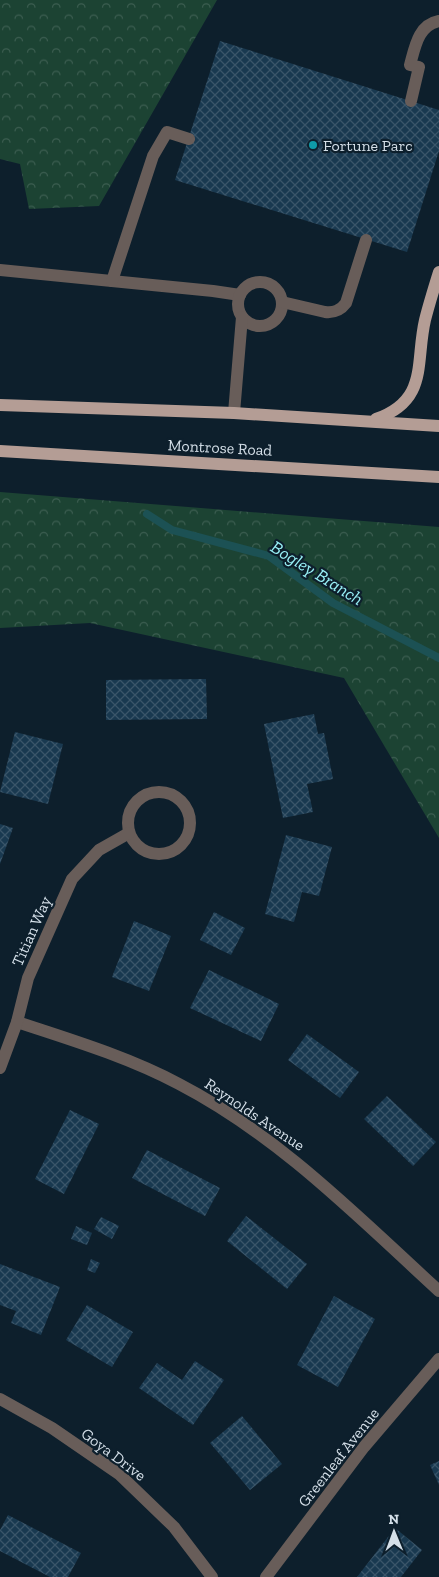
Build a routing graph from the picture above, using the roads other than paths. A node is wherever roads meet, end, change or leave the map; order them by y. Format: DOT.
graph roads {
  1 [pos="439,21"];
  2 [pos="411,101"];
  3 [pos="189,139"];
  4 [pos="366,240"];
  5 [pos="0,270"];
  6 [pos="439,272"];
  7 [pos="112,281"];
  8 [pos="240,295"];
  9 [pos="282,302"];
  10 [pos="242,317"];
  11 [pos="0,406"];
  12 [pos="234,413"];
  13 [pos="372,421"];
  14 [pos="439,426"];
  15 [pos="0,451"];
  16 [pos="439,477"];
  17 [pos="129,833"];
  18 [pos="17,1022"];
  19 [pos="0,1068"];
  20 [pos="439,1291"];
  21 [pos="439,1359"];
  22 [pos="0,1399"];
  23 [pos="212,1577"];
  24 [pos="266,1577"];
  1 -- 2 [label="street"];
  3 -- 7 [label="street"];
  4 -- 9 [label="street"];
  5 -- 7 [label="street"];
  6 -- 13 [label="main road"];
  7 -- 8 [label="street"];
  8 -- 9 [label="street"];
  8 -- 10 [label="street"];
  9 -- 10 [label="street"];
  10 -- 12 [label="street"];
  11 -- 12 [label="main road, Montrose Road"];
  12 -- 13 [label="main road, Montrose Road"];
  13 -- 14 [label="main road, Montrose Road"];
  15 -- 16 [label="main road, Montrose Road"];
  17 -- 17 [label="street"];
  17 -- 18 [label="street, Titian Way"];
  18 -- 19 [label="street, Titian Way"];
  18 -- 20 [label="street, Reynolds Avenue"];
  21 -- 24 [label="street, Greenleaf Avenue"];
  22 -- 23 [label="street, Goya Drive"];
}
